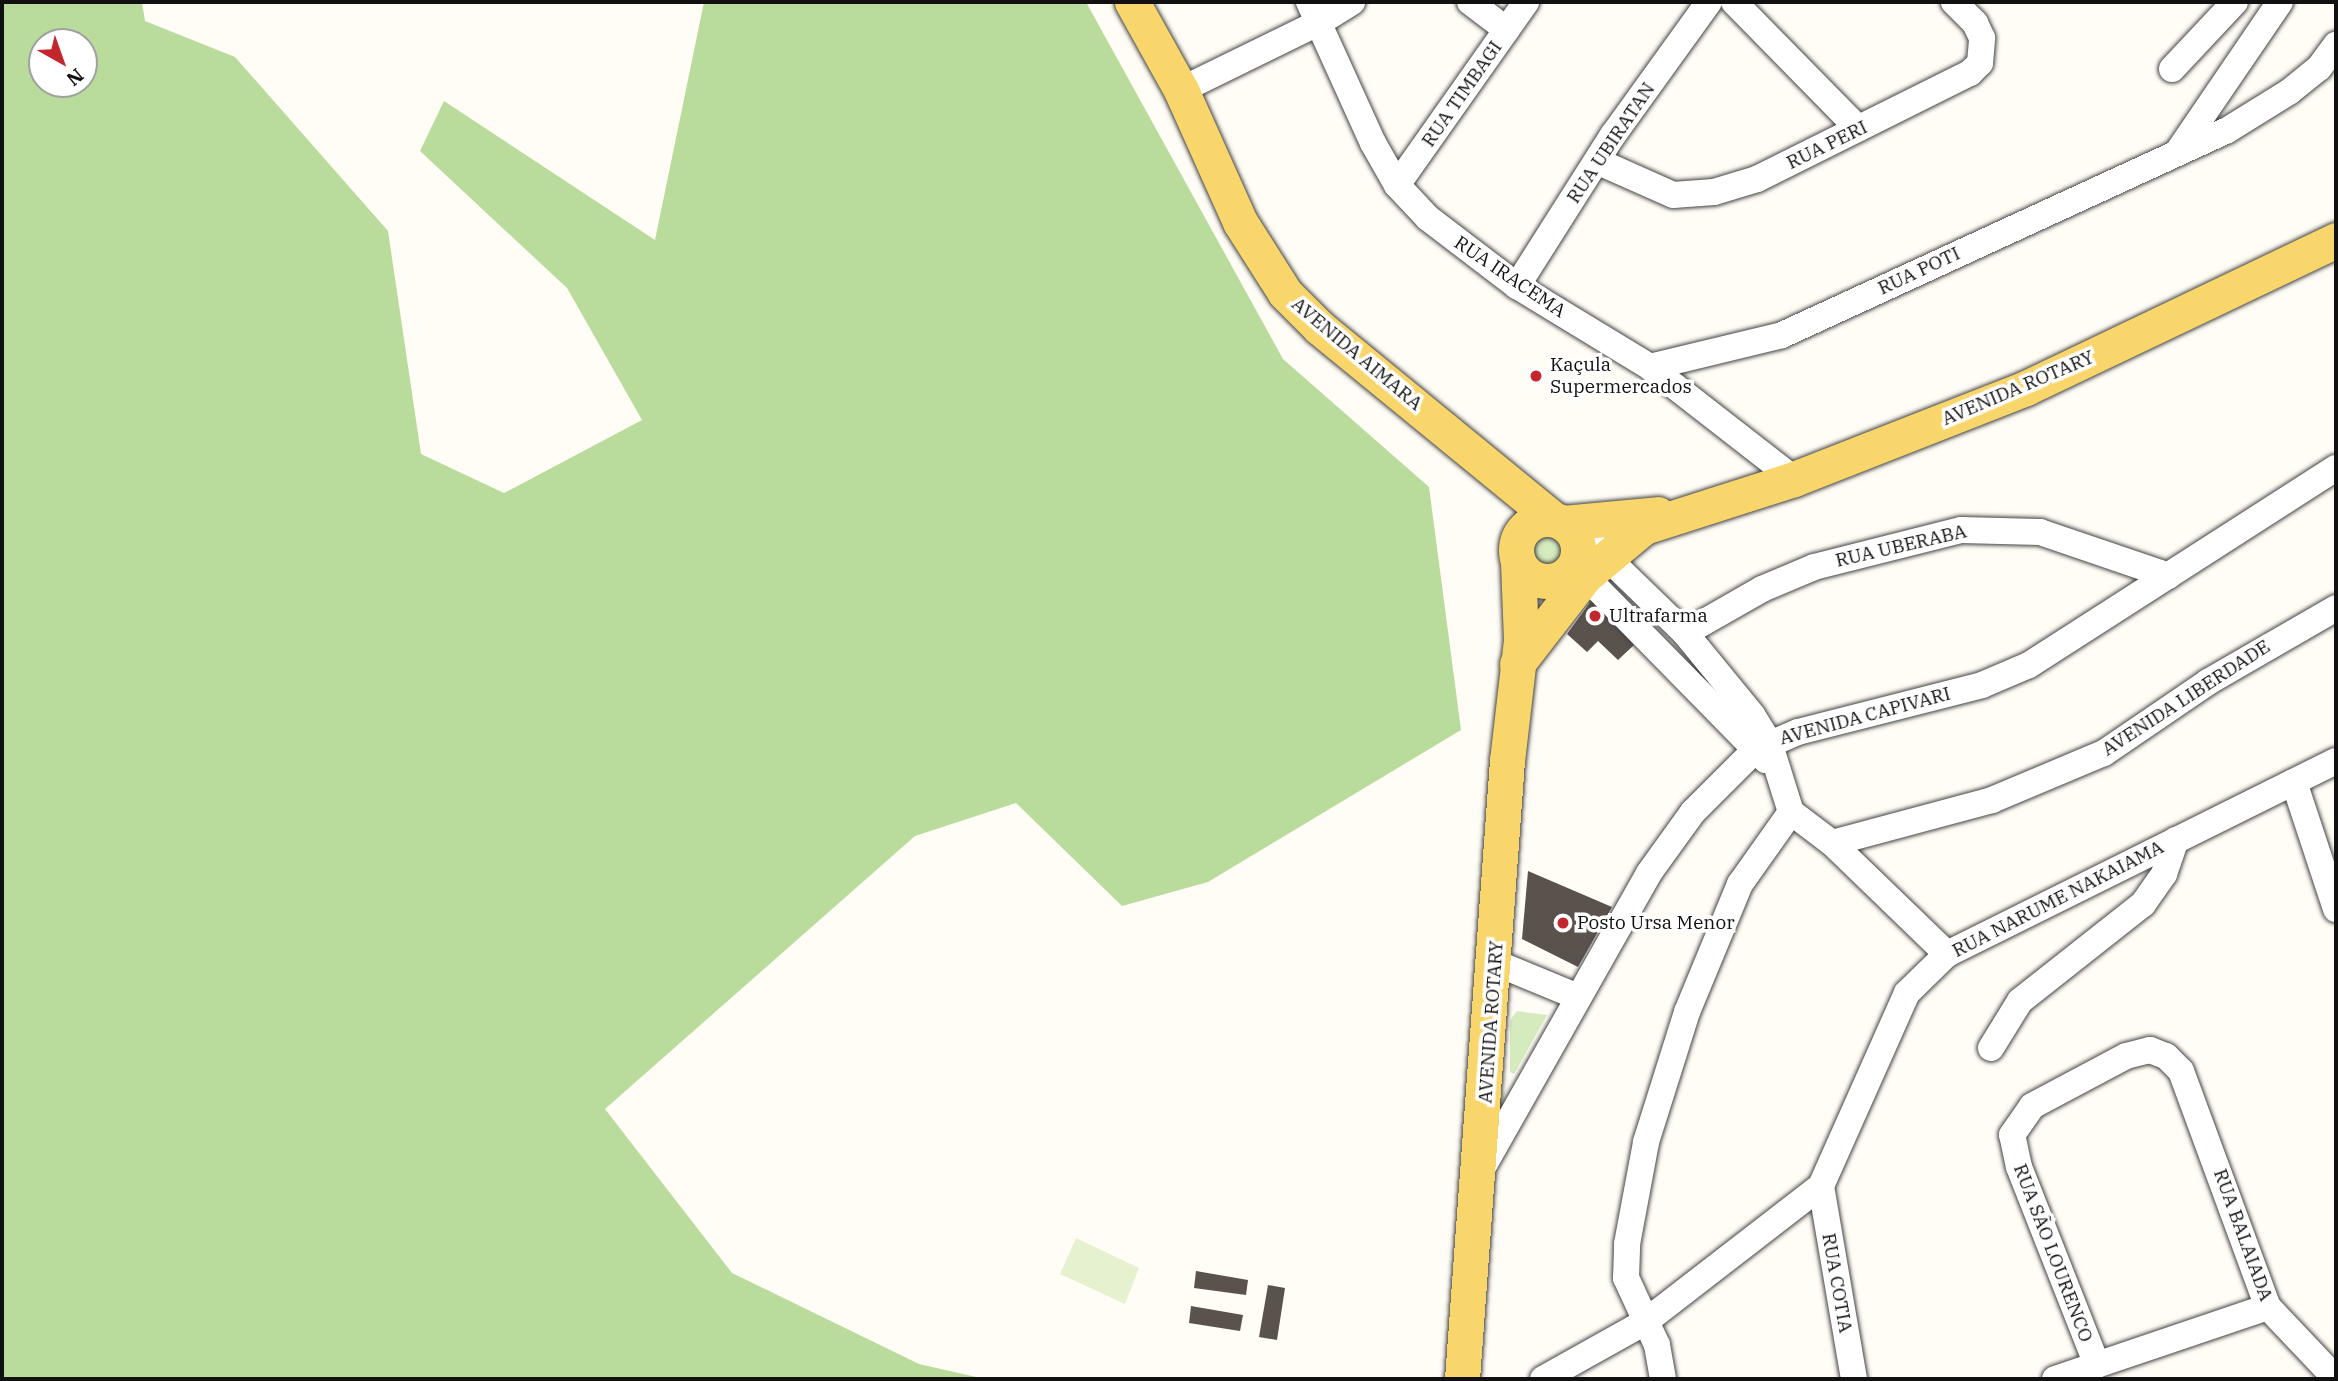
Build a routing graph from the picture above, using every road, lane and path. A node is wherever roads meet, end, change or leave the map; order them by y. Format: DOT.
graph roads {
  1 [pos="1132,2"];
  2 [pos="1353,2"];
  3 [pos="1470,2"];
  4 [pos="1526,2"];
  5 [pos="1709,2"];
  6 [pos="1734,2"];
  7 [pos="1954,2"];
  8 [pos="2235,2"];
  9 [pos="2280,2"];
  10 [pos="1315,12"];
  11 [pos="1507,30"];
  12 [pos="2336,46"];
  13 [pos="2172,69"];
  14 [pos="1181,90"];
  15 [pos="1858,128"];
  16 [pos="2179,150"];
  17 [pos="1599,162"];
  18 [pos="1397,185"];
  19 [pos="2336,240"];
  20 [pos="1517,286"];
  21 [pos="1650,367"];
  22 [pos="1483,458"];
  23 [pos="2336,468"];
  24 [pos="1794,479"];
  25 [pos="1689,509"];
  26 [pos="1563,525"];
  27 [pos="1517,555"];
  28 [pos="1595,565"];
  29 [pos="2169,576"];
  30 [pos="2336,608"];
  31 [pos="1685,633"];
  32 [pos="1517,664"];
  33 [pos="1765,753"];
  34 [pos="2336,761"];
  35 [pos="2294,782"];
  36 [pos="1791,812"];
  37 [pos="2176,840"];
  38 [pos="1832,843"];
  39 [pos="2336,909"];
  40 [pos="1947,954"];
  41 [pos="1496,963"];
  42 [pos="1578,997"];
  43 [pos="1991,1048"];
  44 [pos="2181,1071"];
  45 [pos="1480,1172"];
  46 [pos="1821,1186"];
  47 [pos="2268,1307"];
  48 [pos="1646,1322"];
  49 [pos="2097,1366"];
  50 [pos="1462,1379"];
  51 [pos="1543,1379"];
  52 [pos="1663,1379"];
  53 [pos="1854,1379"];
  54 [pos="2055,1379"];
  55 [pos="2336,1379"];
  1 -- 14 [label="main road, AVENIDA AIMARA"];
  2 -- 10 [label="street"];
  3 -- 11 [label="street"];
  4 -- 11 [label="street, RUA TIMBAGI"];
  5 -- 17 [label="street, RUA UBIRATAN"];
  6 -- 15 [label="street"];
  7 -- 15 [label="street, RUA PERI"];
  8 -- 13 [label="street"];
  9 -- 16 [label="street"];
  10 -- 14 [label="street"];
  10 -- 18 [label="street, RUA IRACEMA"];
  11 -- 18 [label="street, RUA TIMBAGI"];
  12 -- 16 [label="street, RUA POTI"];
  14 -- 22 [label="main road, AVENIDA AIMARA"];
  15 -- 17 [label="street, RUA PERI"];
  16 -- 21 [label="street, RUA POTI"];
  17 -- 20 [label="street, RUA UBIRATAN"];
  18 -- 20 [label="street, RUA IRACEMA"];
  19 -- 24 [label="main road, AVENIDA ROTARY"];
  20 -- 21 [label="street, RUA IRACEMA"];
  21 -- 24 [label="street, RUA IRACEMA"];
  22 -- 26 [label="main road, AVENIDA AIMARA"];
  22 -- 27 [label="main road, AVENIDA ROTARY"];
  23 -- 29 [label="street, AVENIDA CAPIVARI"];
  24 -- 25 [label="main road, AVENIDA ROTARY"];
  25 -- 26 [label="main road, AVENIDA ROTARY"];
  25 -- 28 [label="main road, AVENIDA ROTARY"];
  26 -- 27 [label="main road"];
  26 -- 27 [label="main road"];
  26 -- 28 [label="street"];
  27 -- 32 [label="main road, AVENIDA ROTARY"];
  28 -- 31 [label="street"];
  28 -- 32 [label="main road, AVENIDA ROTARY"];
  28 -- 33 [label="street"];
  29 -- 31 [label="street, RUA UBERABA"];
  29 -- 33 [label="street, AVENIDA CAPIVARI"];
  30 -- 38 [label="street, AVENIDA LIBERDADE"];
  31 -- 33 [label="street"];
  32 -- 41 [label="main road, AVENIDA ROTARY"];
  33 -- 36 [label="street"];
  33 -- 42 [label="street, AVENIDA CAPIVARI"];
  34 -- 35 [label="street, RUA NARUME NAKAIAMA"];
  35 -- 37 [label="street, RUA NARUME NAKAIAMA"];
  35 -- 39 [label="street"];
  36 -- 38 [label="street"];
  36 -- 48 [label="street"];
  37 -- 40 [label="street, RUA NARUME NAKAIAMA"];
  37 -- 43 [label="street"];
  38 -- 40 [label="street"];
  40 -- 46 [label="street, RUA NARUME NAKAIAMA"];
  41 -- 42 [label="street"];
  41 -- 45 [label="main road, AVENIDA ROTARY"];
  42 -- 45 [label="street, AVENIDA CAPIVARI"];
  44 -- 47 [label="street, RUA BALAIADA"];
  44 -- 49 [label="street, RUA SÃO LOURENCO"];
  45 -- 50 [label="main road, AVENIDA ROTARY"];
  46 -- 48 [label="street, RUA NARUME NAKAIAMA"];
  46 -- 53 [label="street, RUA COTIA"];
  47 -- 49 [label="street"];
  47 -- 55 [label="street, RUA BALAIADA"];
  48 -- 51 [label="street, RUA NARUME NAKAIAMA"];
  48 -- 52 [label="street"];
  49 -- 54 [label="street"];
}
